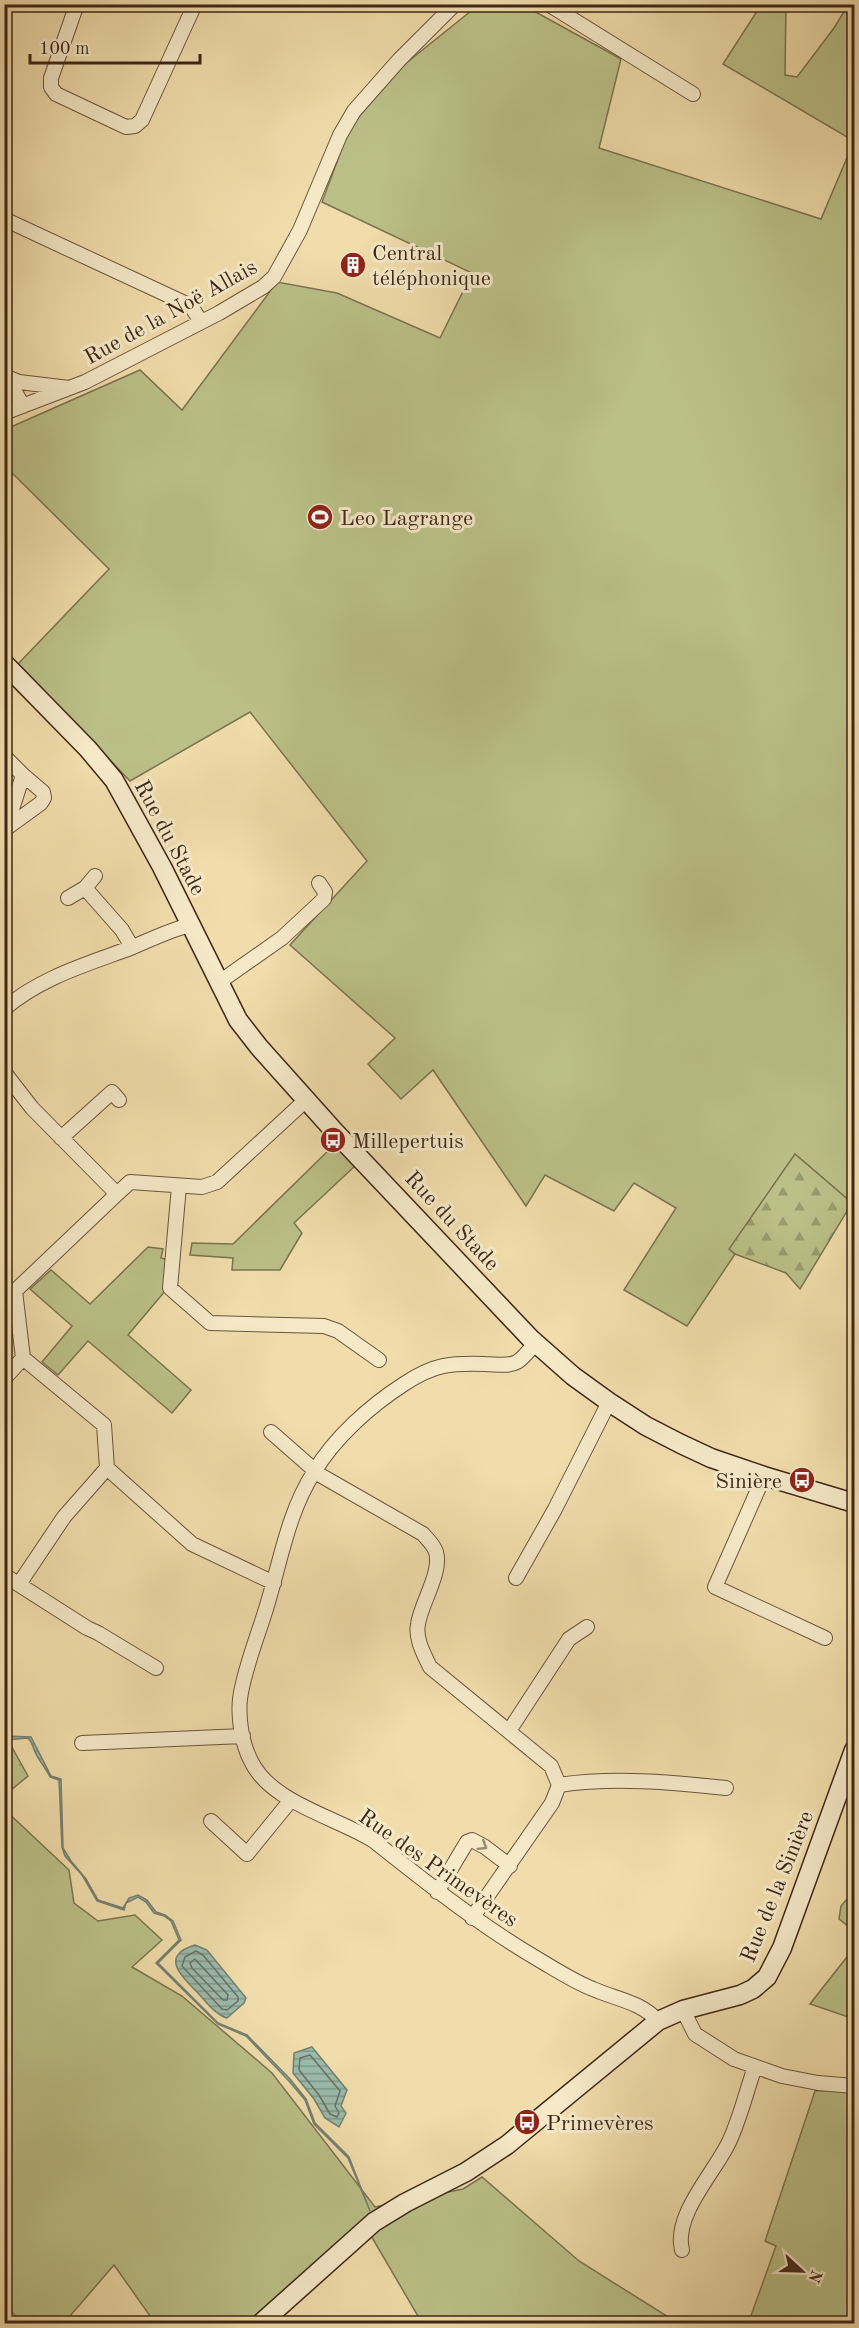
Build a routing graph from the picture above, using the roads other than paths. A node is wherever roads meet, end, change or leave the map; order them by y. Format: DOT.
graph roads {
  1 [pos="77,4"];
  2 [pos="195,4"];
  3 [pos="455,4"];
  4 [pos="548,4"];
  5 [pos="693,94"];
  6 [pos="4,219"];
  7 [pos="201,322"];
  8 [pos="4,376"];
  9 [pos="4,382"];
  10 [pos="29,383"];
  11 [pos="71,388"];
  12 [pos="39,400"];
  13 [pos="11,410"];
  14 [pos="4,663"];
  15 [pos="4,756"];
  16 [pos="23,775"];
  17 [pos="6,830"];
  18 [pos="94,876"];
  19 [pos="319,883"];
  20 [pos="85,888"];
  21 [pos="68,898"];
  22 [pos="190,925"];
  23 [pos="132,947"];
  24 [pos="218,983"];
  25 [pos="4,1009"];
  26 [pos="4,1072"];
  27 [pos="119,1100"];
  28 [pos="306,1100"];
  29 [pos="61,1138"];
  30 [pos="179,1186"];
  31 [pos="117,1194"];
  32 [pos="10,1292"];
  33 [pos="536,1344"];
  34 [pos="23,1358"];
  35 [pos="379,1360"];
  36 [pos="4,1379"];
  37 [pos="609,1402"];
  38 [pos="271,1432"];
  39 [pos="107,1468"];
  40 [pos="315,1470"];
  41 [pos="764,1476"];
  42 [pos="855,1503"];
  43 [pos="4,1575"];
  44 [pos="516,1578"];
  45 [pos="274,1583"];
  46 [pos="19,1584"];
  47 [pos="715,1587"];
  48 [pos="709,1600"];
  49 [pos="587,1626"];
  50 [pos="825,1638"];
  51 [pos="156,1668"];
  52 [pos="509,1731"];
  53 [pos="243,1736"];
  54 [pos="82,1743"];
  55 [pos="855,1750"];
  56 [pos="559,1785"];
  57 [pos="726,1788"];
  58 [pos="291,1800"];
  59 [pos="211,1821"];
  60 [pos="510,1866"];
  61 [pos="437,1892"];
  62 [pos="472,1918"];
  63 [pos="683,2010"];
  64 [pos="658,2021"];
  65 [pos="755,2067"];
  66 [pos="855,2086"];
  67 [pos="682,2250"];
  68 [pos="260,2324"];
  1 -- 2 [label="street"];
  3 -- 7 [label="street, Rue de la Noë Allais"];
  4 -- 5 [label="street"];
  6 -- 7 [label="street"];
  7 -- 11 [label="street, Rue de la Noë Allais"];
  8 -- 10 [label="street"];
  9 -- 13 [label="street"];
  10 -- 11 [label="street"];
  10 -- 12 [label="street"];
  11 -- 12 [label="street, Rue de la Noë Allais"];
  12 -- 13 [label="street, Rue de la Noë Allais"];
  14 -- 22 [label="street, Rue du Stade"];
  15 -- 16 [label="street"];
  16 -- 17 [label="street"];
  16 -- 17 [label="street"];
  18 -- 20 [label="street"];
  19 -- 24 [label="street"];
  20 -- 21 [label="street"];
  20 -- 23 [label="street"];
  22 -- 23 [label="street"];
  22 -- 24 [label="street, Rue du Stade"];
  23 -- 25 [label="street"];
  24 -- 28 [label="street, Rue du Stade"];
  26 -- 29 [label="street"];
  27 -- 29 [label="street"];
  28 -- 30 [label="street"];
  28 -- 33 [label="street, Rue du Stade"];
  29 -- 31 [label="street"];
  30 -- 31 [label="street"];
  30 -- 35 [label="street"];
  31 -- 32 [label="street"];
  32 -- 34 [label="street"];
  33 -- 37 [label="street, Rue du Stade"];
  33 -- 40 [label="street, Rue des Primevères"];
  34 -- 36 [label="street"];
  34 -- 39 [label="street"];
  37 -- 41 [label="street, Rue du Stade"];
  37 -- 44 [label="street"];
  38 -- 40 [label="street"];
  39 -- 45 [label="street"];
  39 -- 46 [label="street"];
  40 -- 45 [label="street, Rue des Primevères"];
  40 -- 52 [label="street"];
  41 -- 42 [label="street, Rue du Stade"];
  41 -- 47 [label="street"];
  43 -- 46 [label="street"];
  45 -- 53 [label="street, Rue des Primevères"];
  46 -- 51 [label="street"];
  47 -- 48 [label="street"];
  47 -- 50 [label="street"];
  49 -- 52 [label="street"];
  52 -- 56 [label="street"];
  53 -- 54 [label="street"];
  53 -- 58 [label="street, Rue des Primevères"];
  55 -- 63 [label="street, Rue de la Sinière"];
  56 -- 57 [label="street"];
  56 -- 60 [label="street"];
  58 -- 59 [label="street"];
  58 -- 61 [label="street, Rue des Primevères"];
  61 -- 60 [label="street, one-way"];
  60 -- 62 [label="street"];
  61 -- 62 [label="street, Rue des Primevères"];
  62 -- 64 [label="street, Rue des Primevères"];
  63 -- 64 [label="street, Rue de la Sinière"];
  63 -- 65 [label="street"];
  64 -- 68 [label="street, Rue de la Sinière"];
  65 -- 66 [label="street"];
  65 -- 67 [label="street"];
}
